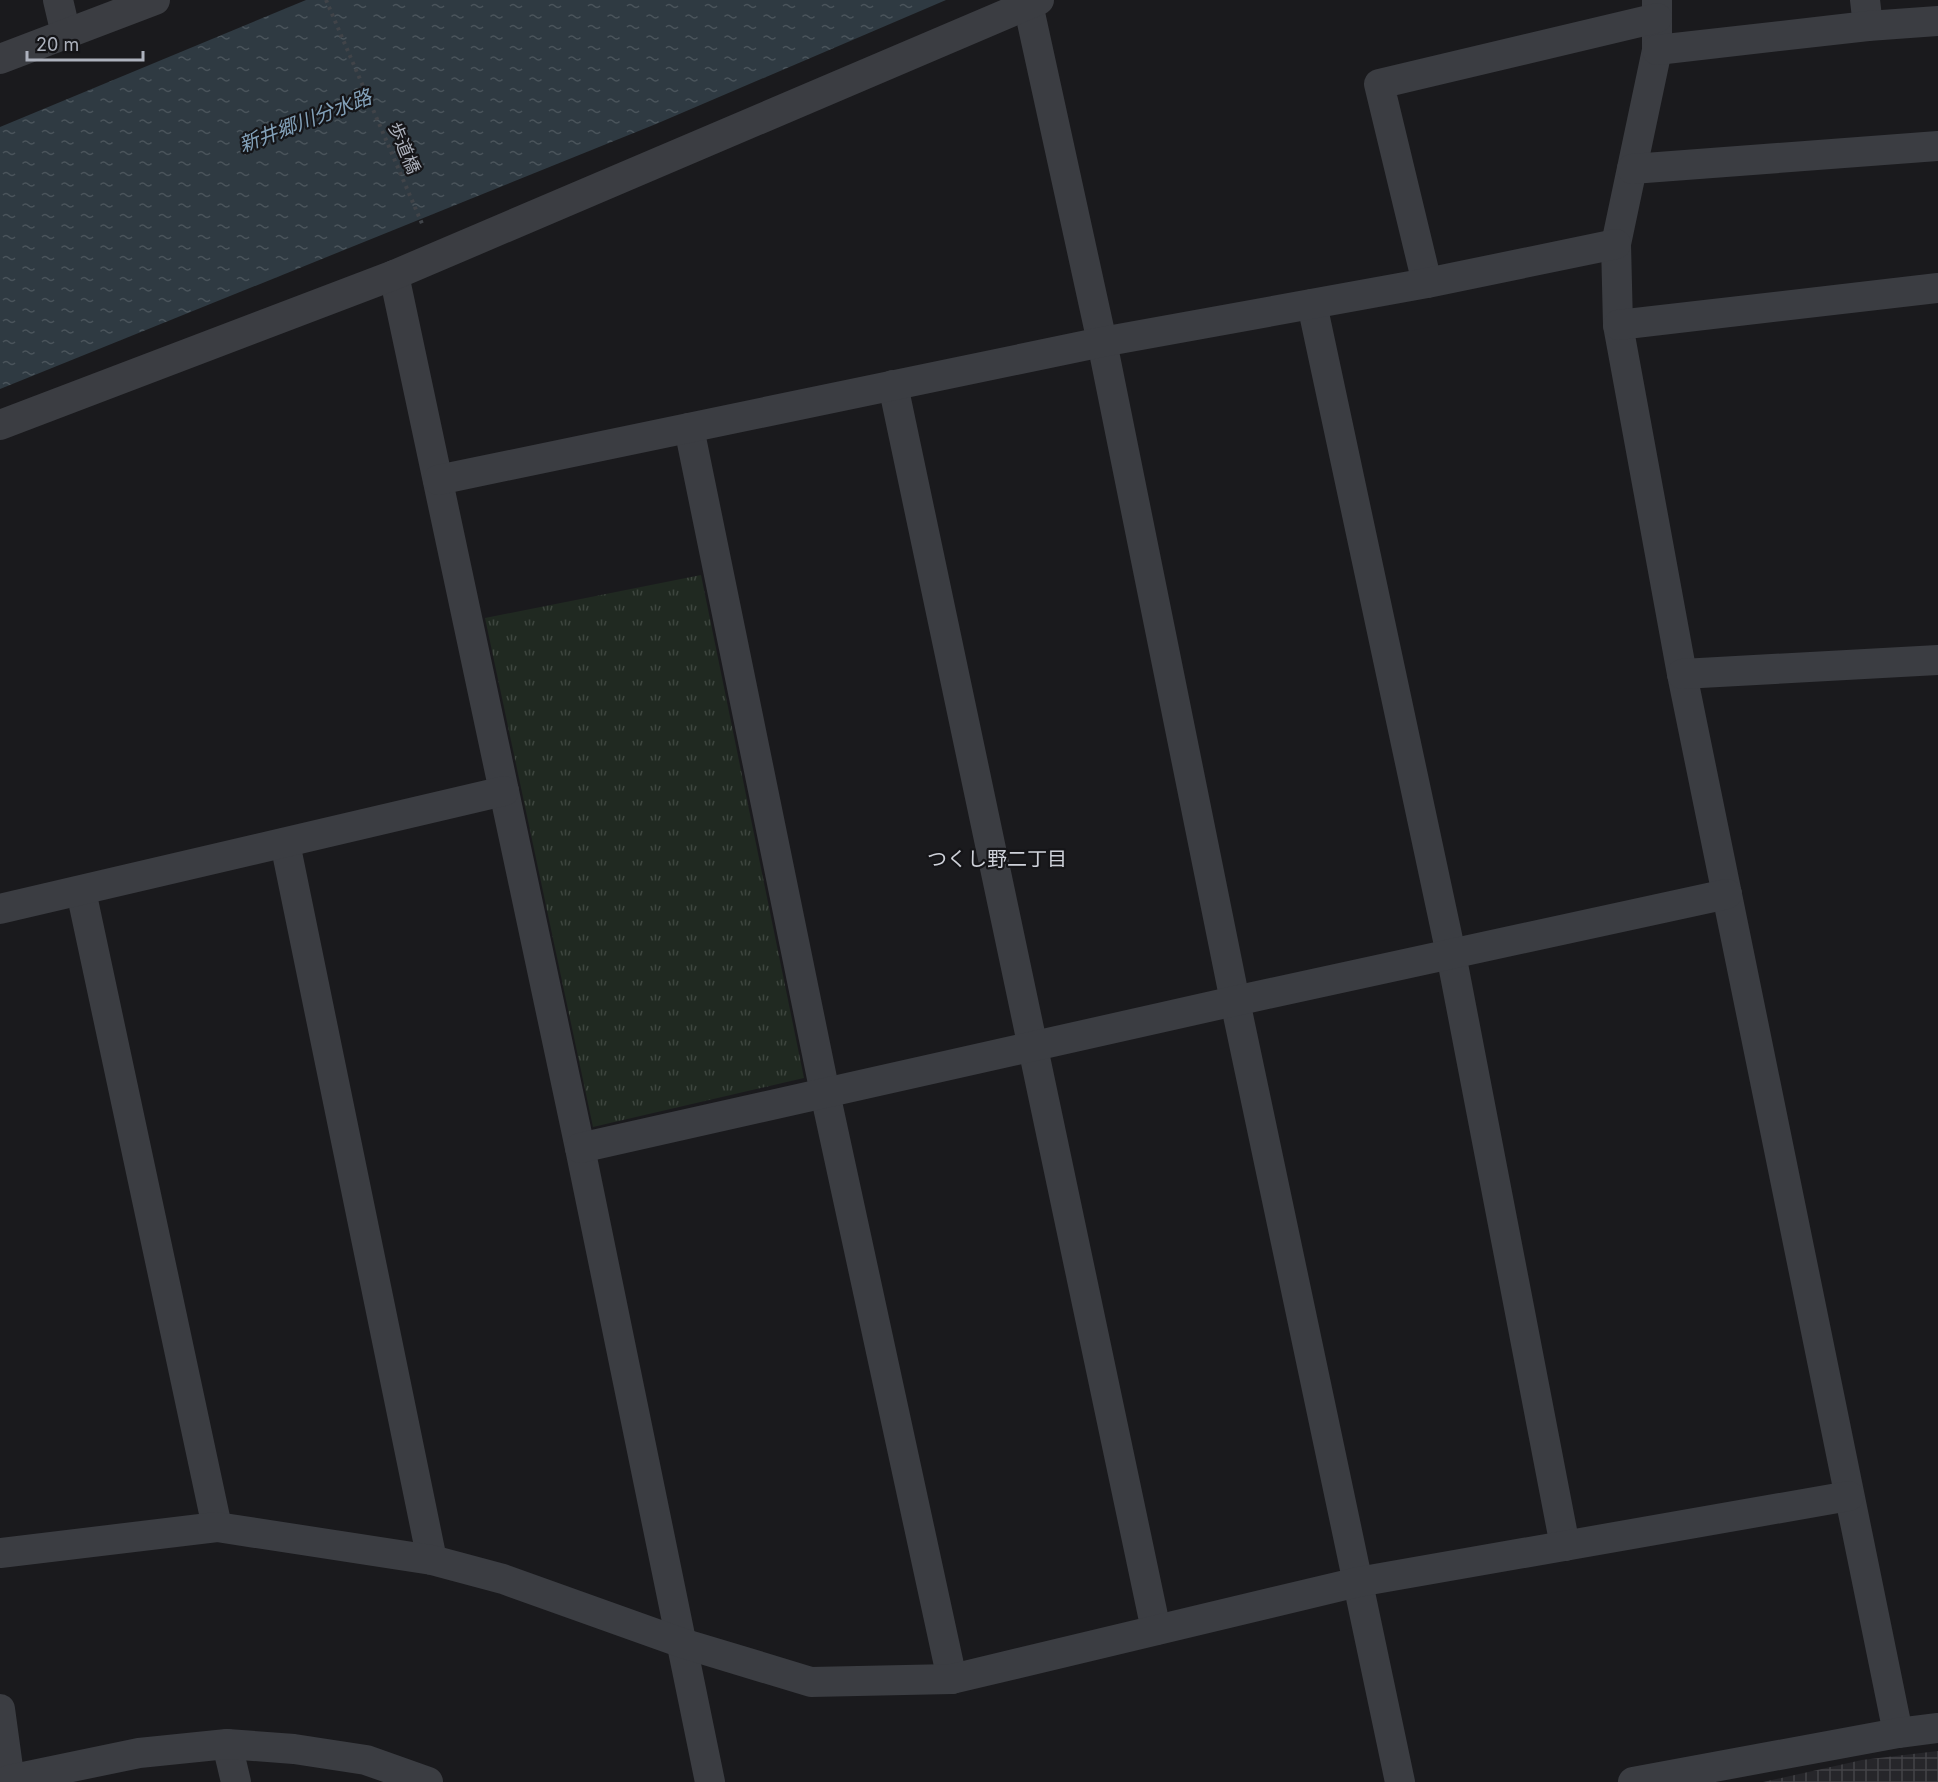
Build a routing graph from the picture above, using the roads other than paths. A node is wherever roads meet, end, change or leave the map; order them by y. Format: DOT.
graph roads {
  1 [pos="58,0"];
  2 [pos="155,0"];
  3 [pos="1033,2"];
  4 [pos="1657,9"];
  5 [pos="1867,13"];
  6 [pos="1938,21"];
  7 [pos="66,34"];
  8 [pos="1657,50"];
  9 [pos="0,59"];
  10 [pos="1938,146"];
  11 [pos="1632,169"];
  12 [pos="1616,244"];
  13 [pos="394,275"];
  14 [pos="1427,283"];
  15 [pos="1938,288"];
  16 [pos="1312,304"];
  17 [pos="1618,325"];
  18 [pos="1102,342"];
  19 [pos="893,386"];
  20 [pos="0,425"];
  21 [pos="689,428"];
  22 [pos="438,480"];
  23 [pos="1938,660"];
  24 [pos="1682,674"];
  25 [pos="504,791"];
  26 [pos="285,843"];
  27 [pos="81,891"];
  28 [pos="1726,894"];
  29 [pos="0,909"];
  30 [pos="1451,954"];
  31 [pos="1235,1001"];
  32 [pos="1033,1047"];
  33 [pos="825,1093"];
  34 [pos="580,1148"];
  35 [pos="1849,1496"];
  36 [pos="217,1527"];
  37 [pos="1565,1546"];
  38 [pos="0,1554"];
  39 [pos="432,1560"];
  40 [pos="1358,1582"];
  41 [pos="1156,1630"];
  42 [pos="682,1643"];
  43 [pos="952,1679"];
  44 [pos="0,1709"];
  45 [pos="1938,1728"];
  46 [pos="1898,1733"];
  47 [pos="227,1744"];
  48 [pos="10,1781"];
  49 [pos="236,1782"];
  50 [pos="428,1782"];
  51 [pos="710,1782"];
  52 [pos="1400,1782"];
  53 [pos="1634,1782"];
  1 -- 7 [label="street"];
  2 -- 7 [label="street"];
  3 -- 13 [label="street"];
  3 -- 18 [label="street"];
  4 -- 8 [label="street"];
  4 -- 14 [label="street"];
  5 -- 6 [label="street"];
  5 -- 8 [label="street"];
  7 -- 9 [label="street"];
  8 -- 11 [label="street"];
  10 -- 11 [label="street"];
  11 -- 12 [label="street"];
  12 -- 14 [label="street"];
  12 -- 17 [label="street"];
  13 -- 20 [label="street"];
  13 -- 22 [label="street"];
  14 -- 16 [label="street"];
  15 -- 17 [label="street"];
  16 -- 18 [label="street"];
  16 -- 30 [label="street"];
  17 -- 24 [label="street"];
  18 -- 19 [label="street"];
  18 -- 31 [label="street"];
  19 -- 21 [label="street"];
  19 -- 32 [label="street"];
  21 -- 22 [label="street"];
  21 -- 33 [label="street"];
  22 -- 25 [label="street"];
  23 -- 24 [label="street"];
  24 -- 28 [label="street"];
  25 -- 26 [label="street"];
  25 -- 34 [label="street"];
  26 -- 27 [label="street"];
  26 -- 39 [label="street"];
  27 -- 29 [label="street"];
  27 -- 36 [label="street"];
  28 -- 30 [label="street"];
  28 -- 35 [label="street"];
  30 -- 31 [label="street"];
  30 -- 37 [label="street"];
  31 -- 32 [label="street"];
  31 -- 40 [label="street"];
  32 -- 33 [label="street"];
  32 -- 41 [label="street"];
  33 -- 34 [label="street"];
  33 -- 43 [label="street"];
  34 -- 42 [label="street"];
  35 -- 37 [label="street"];
  35 -- 46 [label="street"];
  36 -- 38 [label="street"];
  36 -- 39 [label="street"];
  37 -- 40 [label="street"];
  39 -- 42 [label="street"];
  40 -- 41 [label="street"];
  40 -- 52 [label="street"];
  41 -- 43 [label="street"];
  42 -- 43 [label="street"];
  42 -- 51 [label="street"];
  44 -- 48 [label="street"];
  45 -- 46 [label="street"];
  46 -- 53 [label="street"];
  47 -- 48 [label="street"];
  47 -- 49 [label="street"];
  47 -- 50 [label="street"];
}
